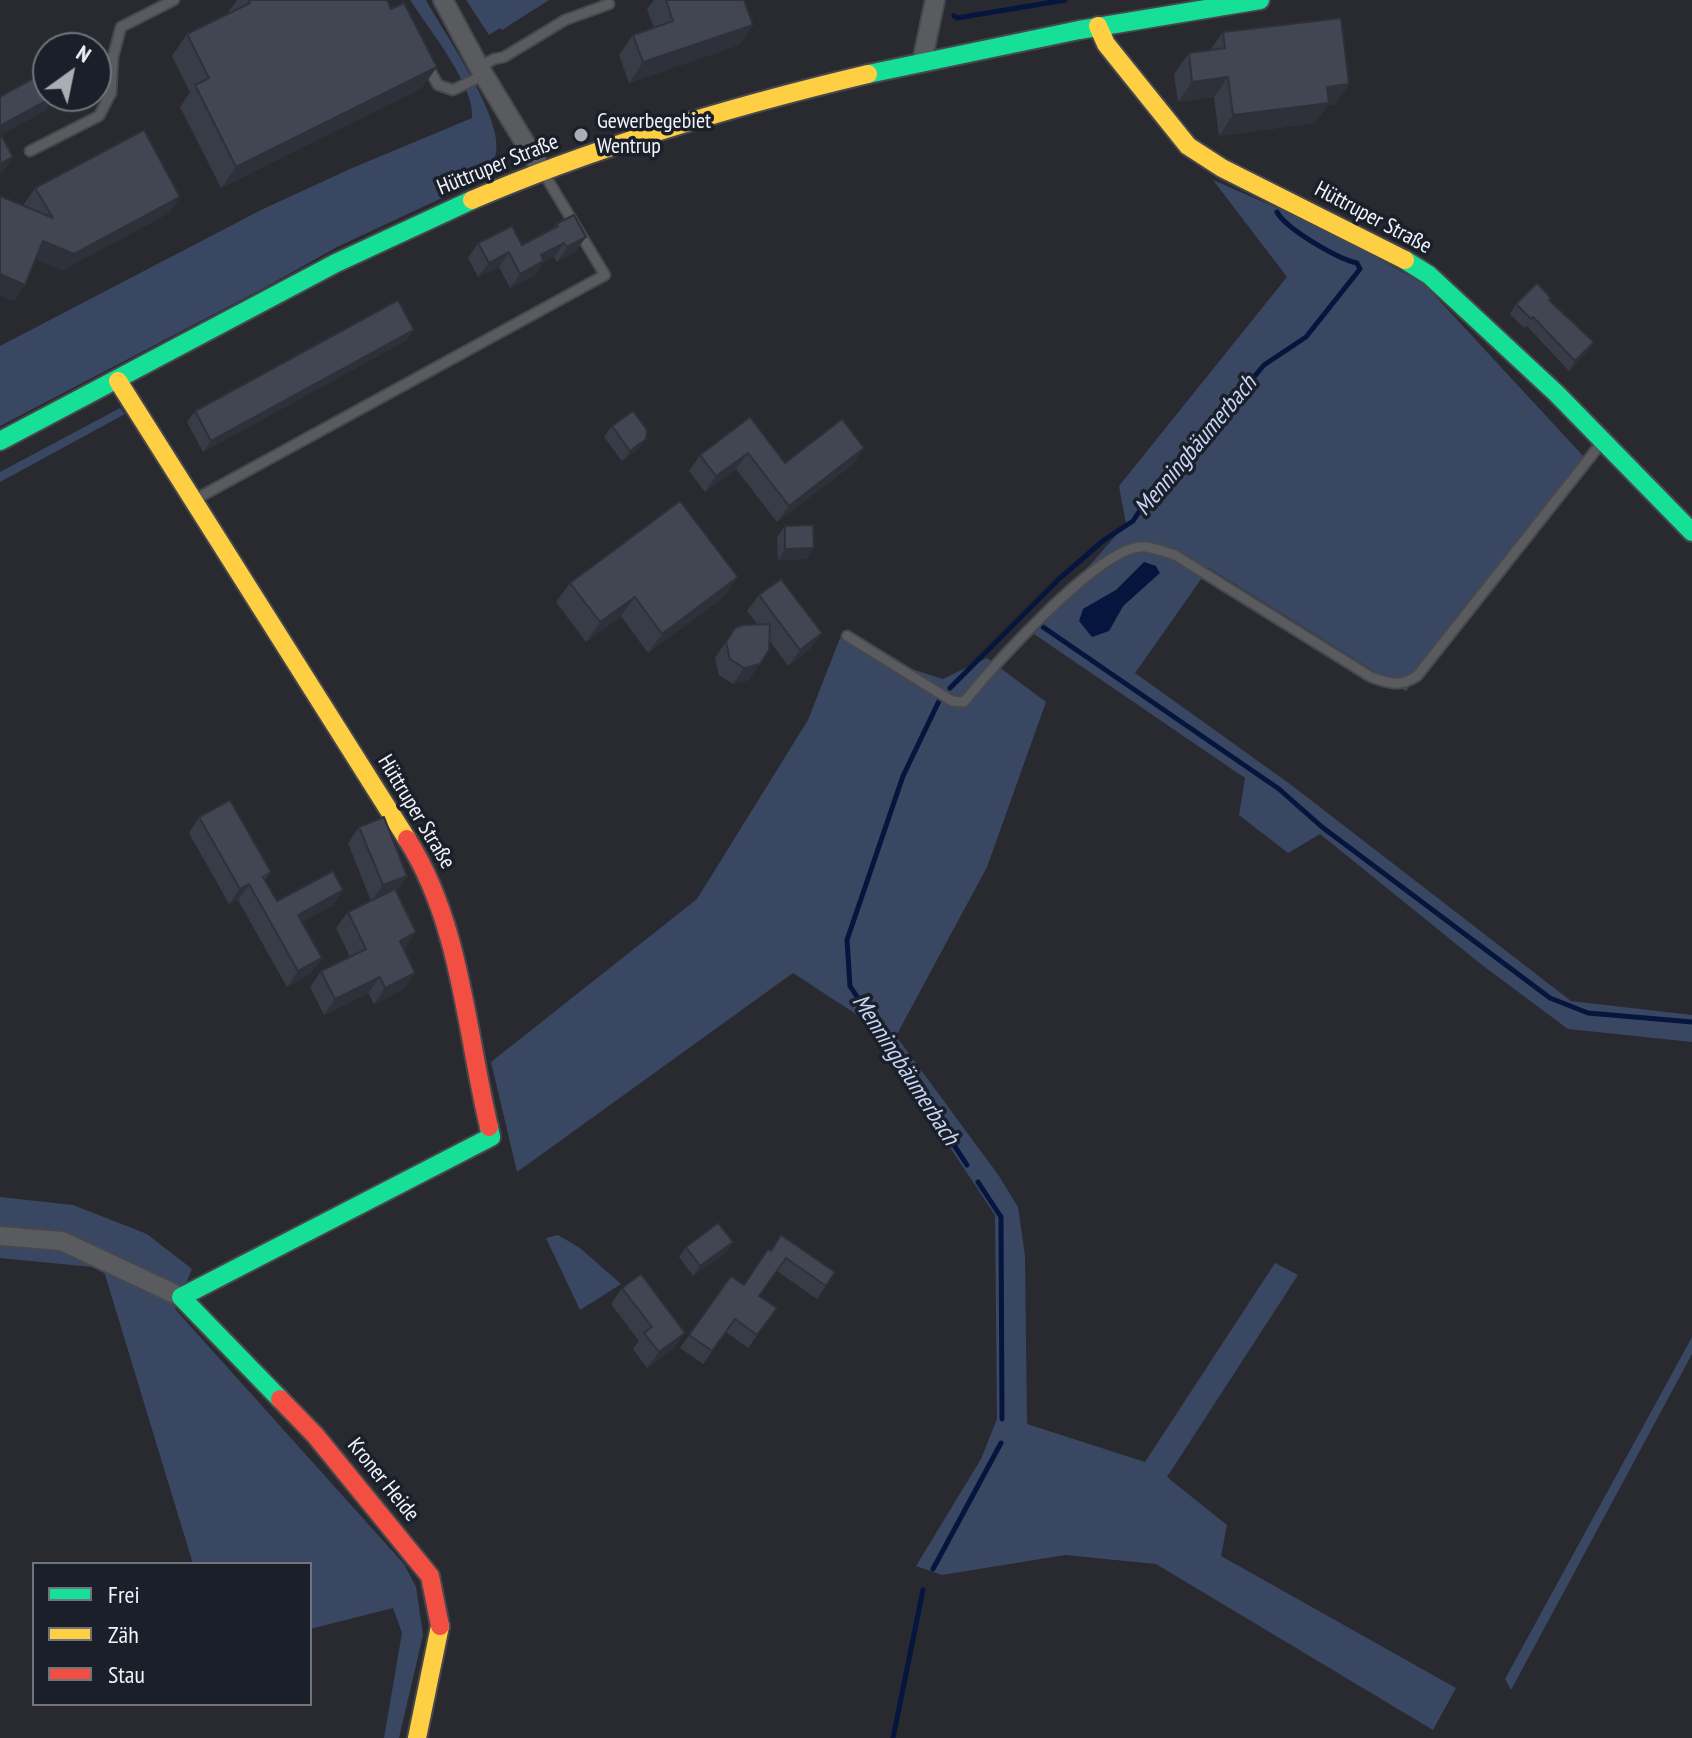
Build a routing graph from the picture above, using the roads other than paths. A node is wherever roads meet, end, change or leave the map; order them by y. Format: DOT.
graph roads {
  1 [pos="174,0"];
  2 [pos="443,0"];
  3 [pos="935,0"];
  4 [pos="1260,0"];
  5 [pos="609,4"];
  6 [pos="1098,26"];
  7 [pos="419,51"];
  8 [pos="922,62"];
  9 [pos="481,71"];
  10 [pos="30,151"];
  11 [pos="542,171"];
  12 [pos="118,381"];
  13 [pos="0,441"];
  14 [pos="1603,441"];
  15 [pos="194,500"];
  16 [pos="1692,532"];
  17 [pos="847,636"];
  18 [pos="0,1236"];
  19 [pos="181,1297"];
  20 [pos="417,1738"];
  1 -- 10 [label="lane"];
  2 -- 9 [label="street"];
  3 -- 8 [label="street"];
  4 -- 6 [label="street, Hüttruper Straße"];
  5 -- 9 [label="lane"];
  6 -- 8 [label="street, Hüttruper Straße"];
  6 -- 14 [label="street, Hüttruper Straße"];
  7 -- 9 [label="lane"];
  8 -- 11 [label="street, Hüttruper Straße"];
  9 -- 11 [label="street"];
  11 -- 12 [label="street, Hüttruper Straße"];
  11 -- 15 [label="lane"];
  12 -- 13 [label="street, Hüttruper Straße"];
  12 -- 15 [label="street, Hüttruper Straße"];
  14 -- 16 [label="street, Hüttruper Straße"];
  14 -- 17 [label="lane"];
  15 -- 19 [label="street, Hüttruper Straße"];
  18 -- 19 [label="street, Kroner Heide"];
  19 -- 20 [label="street, Kroner Heide"];
}
